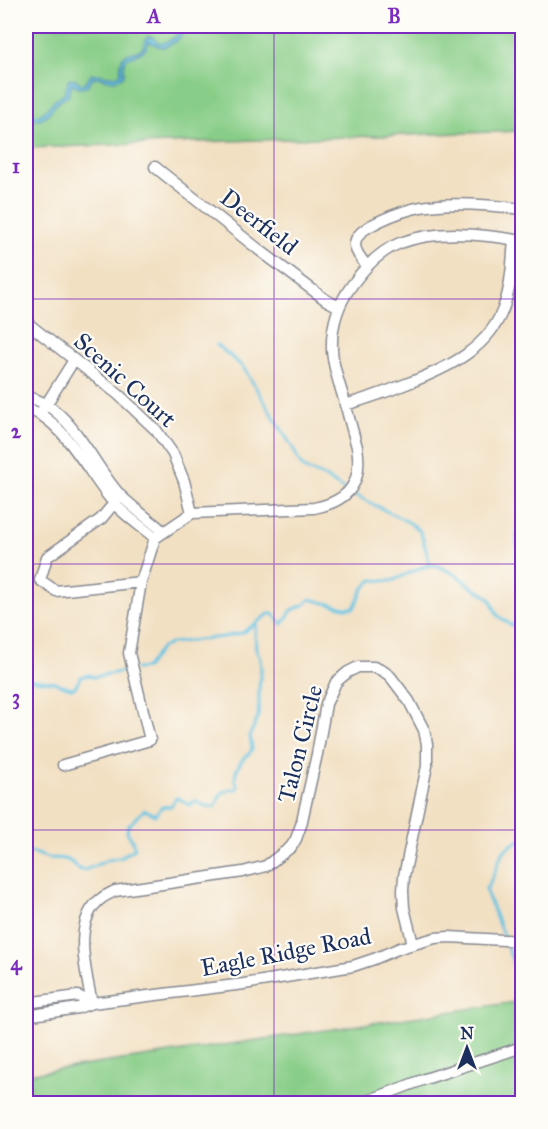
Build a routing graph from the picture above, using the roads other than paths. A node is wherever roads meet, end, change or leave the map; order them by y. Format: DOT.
graph roads {
  1 [pos="155,167"];
  2 [pos="522,209"];
  3 [pos="518,241"];
  4 [pos="368,266"];
  5 [pos="339,307"];
  6 [pos="26,322"];
  7 [pos="74,360"];
  8 [pos="26,398"];
  9 [pos="345,405"];
  10 [pos="26,409"];
  11 [pos="43,410"];
  12 [pos="117,499"];
  13 [pos="192,513"];
  14 [pos="159,535"];
  15 [pos="141,582"];
  16 [pos="63,765"];
  17 [pos="522,941"];
  18 [pos="413,944"];
  19 [pos="92,1003"];
  20 [pos="26,1004"];
  21 [pos="26,1016"];
  22 [pos="522,1047"];
  23 [pos="351,1104"];
  1 -- 5 [label="street, Deerfield"];
  2 -- 4 [label="street"];
  3 -- 4 [label="street"];
  3 -- 9 [label="street"];
  4 -- 5 [label="street"];
  5 -- 9 [label="street"];
  6 -- 7 [label="street, Scenic Court"];
  7 -- 11 [label="street"];
  7 -- 13 [label="street, Scenic Court"];
  8 -- 11 [label="street"];
  9 -- 13 [label="street"];
  10 -- 11 [label="street"];
  11 -- 12 [label="street"];
  12 -- 14 [label="street"];
  12 -- 15 [label="street"];
  13 -- 14 [label="street"];
  14 -- 15 [label="street"];
  15 -- 16 [label="street"];
  17 -- 18 [label="street, Eagle Ridge Road"];
  18 -- 19 [label="street, Eagle Ridge Road"];
  18 -- 19 [label="street, Talon Circle"];
  19 -- 20 [label="street, Eagle Ridge Road"];
  19 -- 21 [label="street, Eagle Ridge Road"];
  22 -- 23 [label="street"];
}
